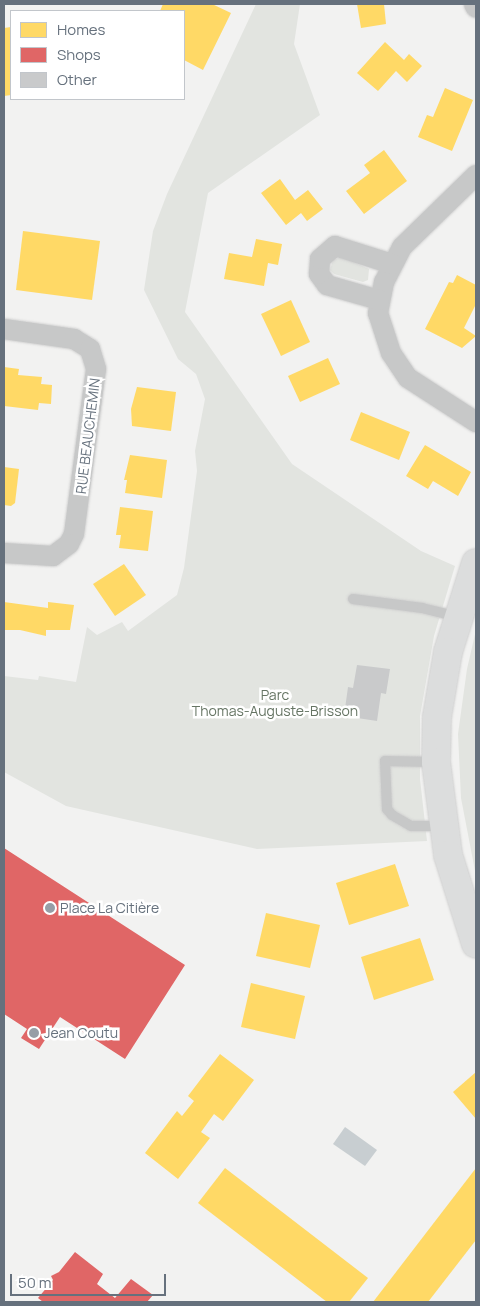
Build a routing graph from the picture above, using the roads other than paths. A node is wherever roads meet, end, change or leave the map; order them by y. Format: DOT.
graph roads {
  1 [pos="474,4"];
  2 [pos="476,8"];
  3 [pos="476,175"];
  4 [pos="392,264"];
  5 [pos="379,300"];
  6 [pos="4,329"];
  7 [pos="476,422"];
  8 [pos="4,553"];
  9 [pos="476,563"];
  10 [pos="353,599"];
  11 [pos="456,617"];
  12 [pos="436,762"];
  13 [pos="442,826"];
  14 [pos="476,944"];
  1 -- 2 [label="street"];
  3 -- 4 [label="street"];
  4 -- 5 [label="street"];
  4 -- 5 [label="street"];
  5 -- 7 [label="street"];
  6 -- 8 [label="street, RUE BEAUCHEMIN"];
  9 -- 11 [label="street"];
  10 -- 11 [label="lane"];
  11 -- 12 [label="street"];
  12 -- 13 [label="street"];
  12 -- 13 [label="lane"];
  13 -- 14 [label="street"];
}
